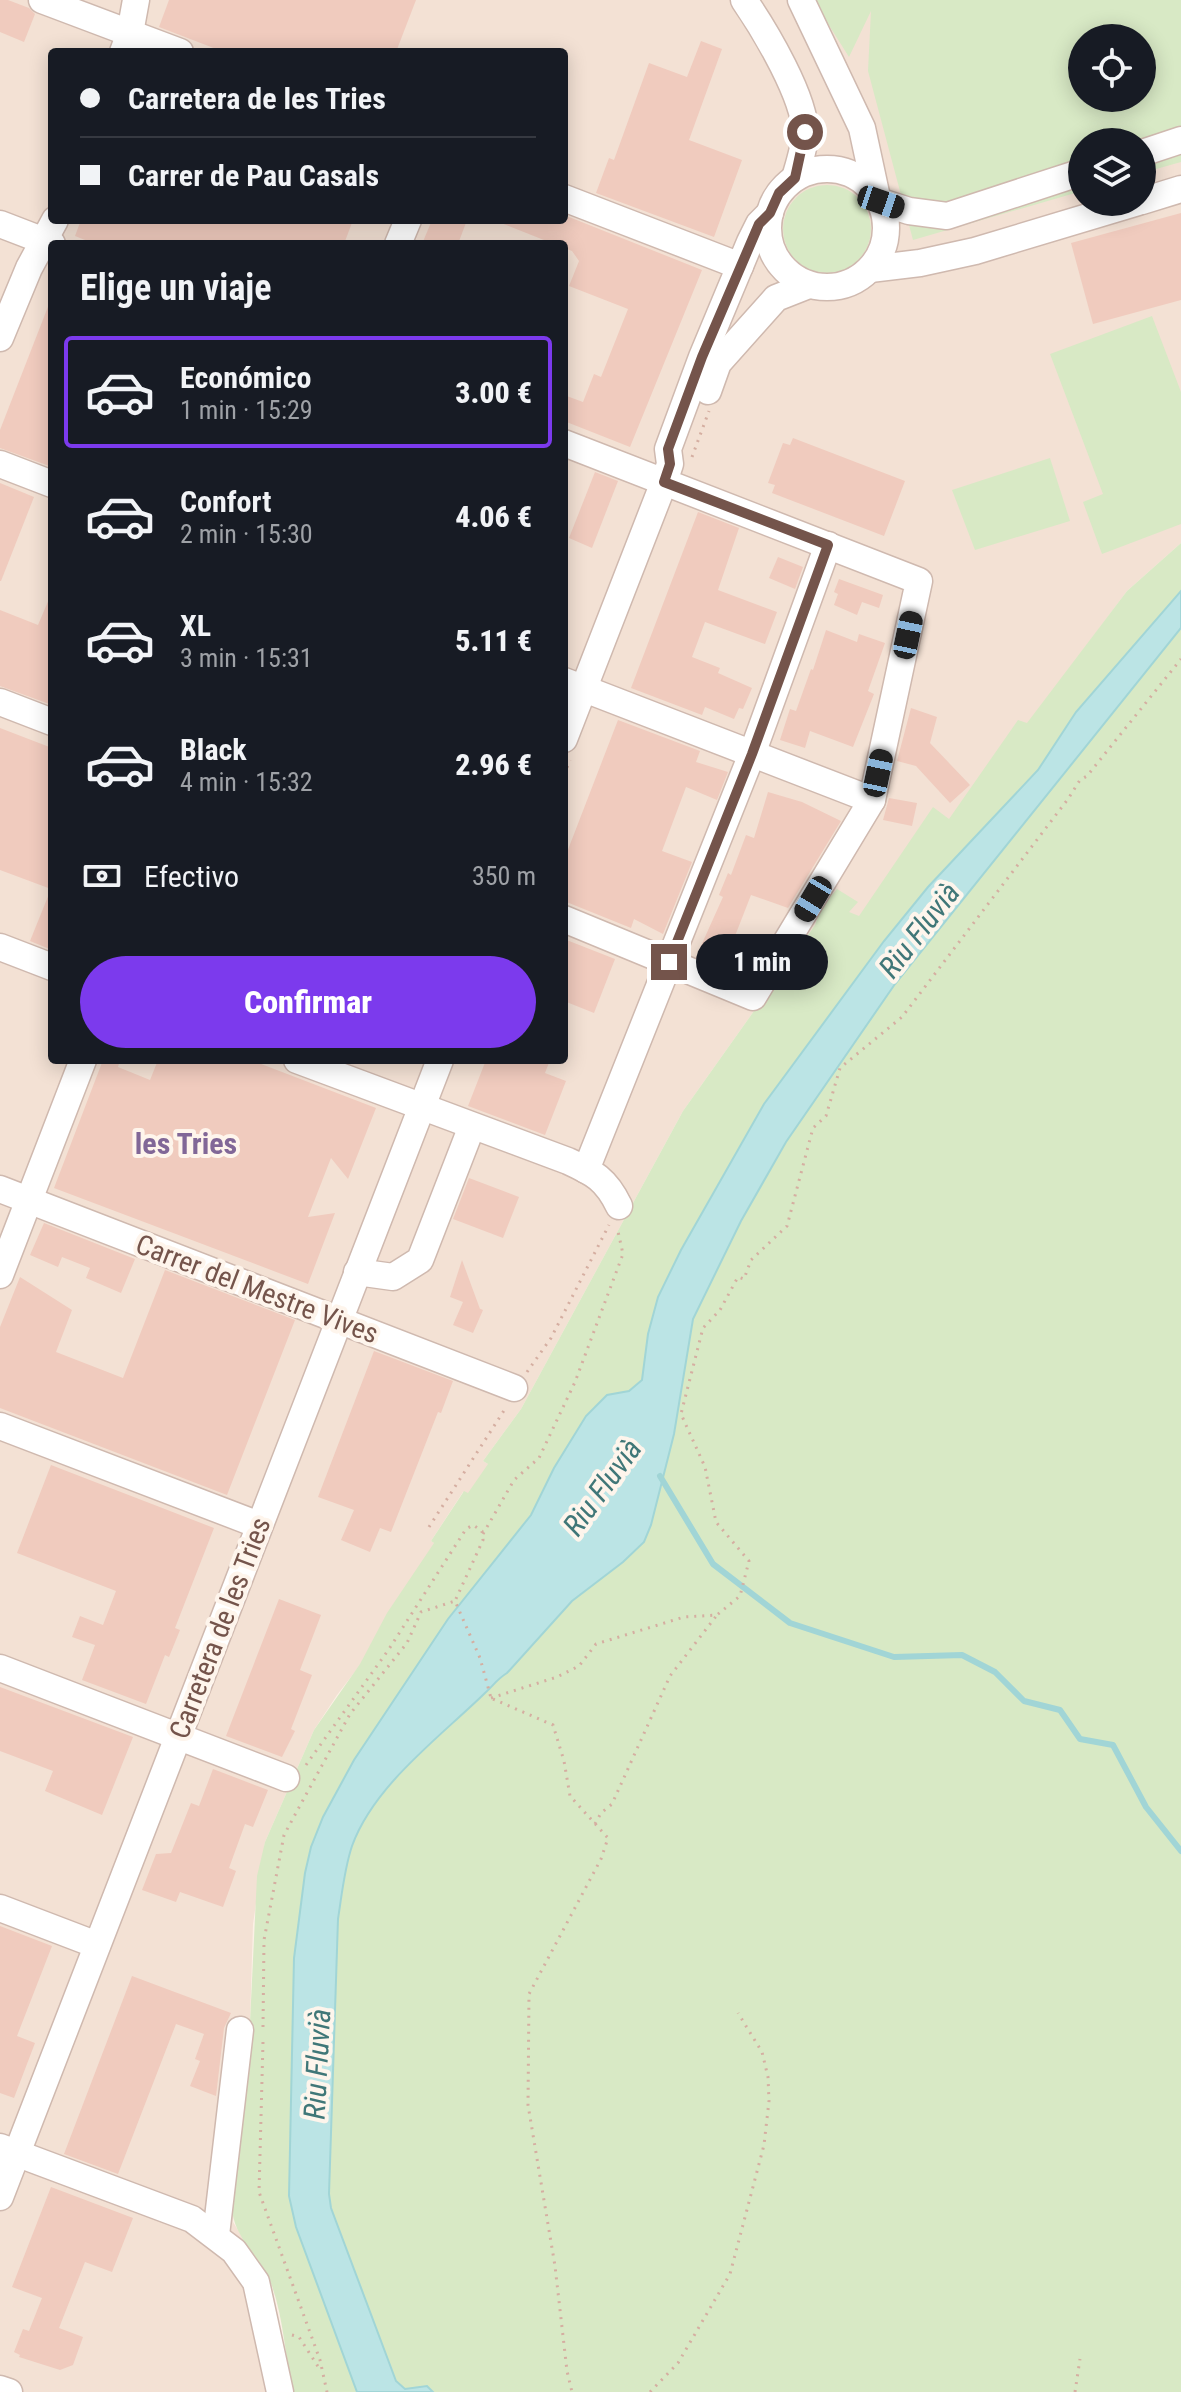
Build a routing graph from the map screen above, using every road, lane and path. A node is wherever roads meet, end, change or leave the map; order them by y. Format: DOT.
graph roads {
  1 [pos="42,0"];
  2 [pos="136,0"];
  3 [pos="744,0"];
  4 [pos="801,0"];
  5 [pos="127,43"];
  6 [pos="156,48"];
  7 [pos="1181,140"];
  8 [pos="1156,148"];
  9 [pos="1068,177"];
  10 [pos="795,178"];
  11 [pos="1181,189"];
  12 [pos="1156,196"];
  13 [pos="878,198"];
  14 [pos="568,200"];
  15 [pos="770,213"];
  16 [pos="1090,216"];
  17 [pos="0,224"];
  18 [pos="50,235"];
  19 [pos="740,266"];
  20 [pos="870,269"];
  21 [pos="809,285"];
  22 [pos="0,338"];
  23 [pos="568,444"];
  24 [pos="0,464"];
  25 [pos="667,473"];
  26 [pos="48,482"];
  27 [pos="828,545"];
  28 [pos="1181,659"];
  29 [pos="574,685"];
  30 [pos="0,702"];
  31 [pos="568,717"];
  32 [pos="48,720"];
  33 [pos="752,754"];
  34 [pos="872,800"];
  35 [pos="568,921"];
  36 [pos="0,947"];
  37 [pos="669,962"];
  38 [pos="48,965"];
  39 [pos="81,1064"];
  40 [pos="308,1064"];
  41 [pos="438,1064"];
  42 [pos="421,1107"];
  43 [pos="472,1126"];
  44 [pos="586,1170"];
  45 [pos="0,1189"];
  46 [pos="29,1201"];
  47 [pos="616,1211"];
  48 [pos="357,1272"];
  49 [pos="0,1275"];
  50 [pos="339,1321"];
  51 [pos="514,1388"];
  52 [pos="0,1426"];
  53 [pos="259,1525"];
  54 [pos="482,1536"];
  55 [pos="455,1601"];
  56 [pos="717,1615"];
  57 [pos="0,1668"];
  58 [pos="491,1698"];
  59 [pos="178,1736"];
  60 [pos="286,1778"];
  61 [pos="595,1824"];
  62 [pos="0,1908"];
  63 [pos="97,1945"];
  64 [pos="738,2013"];
  65 [pos="251,2029"];
  66 [pos="263,2043"];
  67 [pos="8,2150"];
  68 [pos="0,2197"];
  69 [pos="216,2235"];
  70 [pos="289,2335"];
  71 [pos="1080,2359"];
  72 [pos="323,2374"];
  73 [pos="0,2389"];
  74 [pos="9,2392"];
  75 [pos="280,2392"];
  76 [pos="327,2392"];
  77 [pos="572,2392"];
  78 [pos="650,2392"];
  79 [pos="1075,2392"];
  1 -- 5 [label="street"];
  2 -- 5 [label="street"];
  3 -- 10 [label="street"];
  4 -- 13 [label="street"];
  5 -- 6 [label="street"];
  7 -- 8 [label="street"];
  9 -- 13 [label="street"];
  10 -- 13 [label="street"];
  10 -- 15 [label="street"];
  11 -- 12 [label="street"];
  13 -- 20 [label="street"];
  14 -- 19 [label="street"];
  15 -- 19 [label="street"];
  15 -- 21 [label="street"];
  16 -- 20 [label="street"];
  17 -- 18 [label="street"];
  18 -- 22 [label="street"];
  19 -- 25 [label="street"];
  20 -- 21 [label="street"];
  21 -- 25 [label="street"];
  23 -- 25 [label="street"];
  24 -- 26 [label="street"];
  25 -- 27 [label="street"];
  25 -- 29 [label="street"];
  27 -- 33 [label="street"];
  27 -- 34 [label="street"];
  28 -- 56 [label="path"];
  29 -- 31 [label="street"];
  29 -- 33 [label="street"];
  30 -- 32 [label="street"];
  33 -- 34 [label="street"];
  33 -- 37 [label="street"];
  34 -- 37 [label="street"];
  35 -- 37 [label="street"];
  36 -- 38 [label="street"];
  37 -- 44 [label="street"];
  39 -- 46 [label="street"];
  40 -- 42 [label="street"];
  41 -- 42 [label="street, Carretera de les Tries"];
  42 -- 43 [label="street"];
  42 -- 48 [label="street, Carretera de les Tries"];
  43 -- 44 [label="street"];
  43 -- 48 [label="street"];
  44 -- 47 [label="street"];
  45 -- 46 [label="street, Carrer del Mestre Vives"];
  46 -- 49 [label="street"];
  46 -- 50 [label="street, Carrer del Mestre Vives"];
  47 -- 54 [label="path"];
  48 -- 50 [label="street, Carretera de les Tries"];
  50 -- 51 [label="street, Carrer del Mestre Vives"];
  50 -- 53 [label="street, Carretera de les Tries"];
  52 -- 53 [label="street"];
  53 -- 59 [label="street, Carretera de les Tries"];
  54 -- 55 [label="path"];
  54 -- 60 [label="path"];
  55 -- 58 [label="path"];
  55 -- 65 [label="path"];
  56 -- 58 [label="path"];
  56 -- 61 [label="path"];
  57 -- 59 [label="street"];
  58 -- 61 [label="path"];
  59 -- 60 [label="street"];
  59 -- 63 [label="street, Carretera de les Tries"];
  61 -- 77 [label="path"];
  62 -- 63 [label="street"];
  63 -- 67 [label="street, Carretera de les Tries"];
  64 -- 78 [label="path"];
  65 -- 69 [label="street"];
  66 -- 72 [label="path"];
  67 -- 68 [label="street, Carretera de les Tries"];
  67 -- 69 [label="street"];
  69 -- 75 [label="street"];
  70 -- 72 [label="path"];
  71 -- 79 [label="path"];
  72 -- 76 [label="path"];
  73 -- 74 [label="street"];
}
